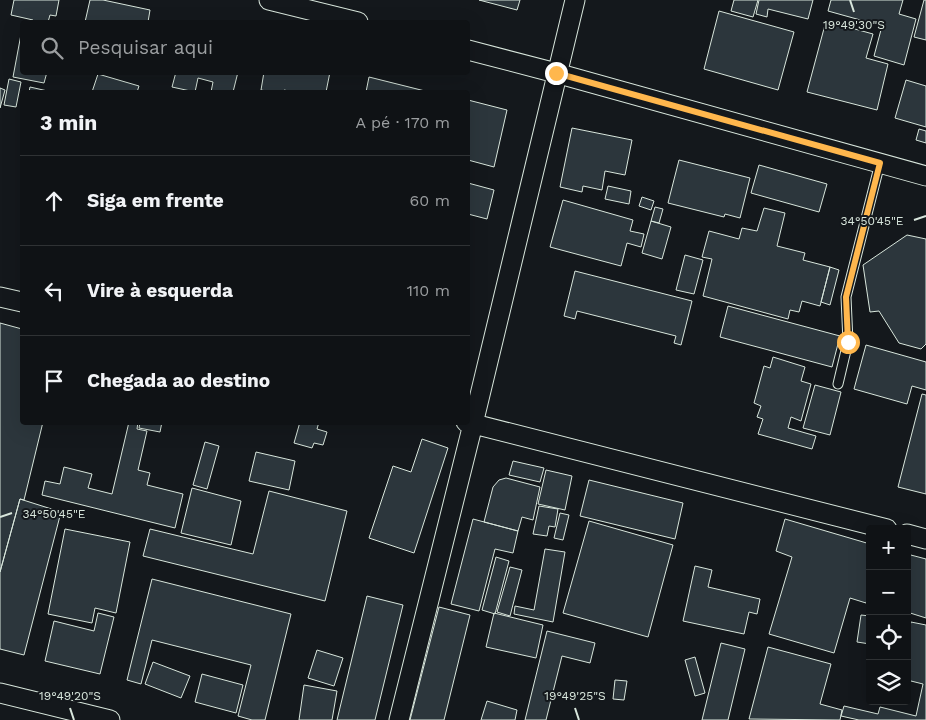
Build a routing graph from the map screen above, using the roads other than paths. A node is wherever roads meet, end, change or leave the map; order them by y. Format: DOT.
graph roads {
  1 [pos="269,0"];
  2 [pos="575,0"];
  3 [pos="350,20"];
  4 [pos="470,51"];
  5 [pos="556,73"];
  6 [pos="880,163"];
  7 [pos="926,176"];
  8 [pos="1,297"];
  9 [pos="20,302"];
  10 [pos="838,384"];
  11 [pos="470,423"];
  12 [pos="470,425"];
  13 [pos="871,525"];
  14 [pos="911,535"];
  15 [pos="926,539"];
  16 [pos="0,692"];
  17 [pos="110,720"];
  18 [pos="399,720"];
  1 -- 3 [label="street"];
  2 -- 5 [label="street"];
  4 -- 5 [label="street"];
  5 -- 6 [label="street"];
  5 -- 11 [label="street"];
  6 -- 7 [label="street"];
  6 -- 10 [label="lane"];
  8 -- 9 [label="street"];
  11 -- 13 [label="street"];
  12 -- 18 [label="street"];
  14 -- 15 [label="street"];
  16 -- 17 [label="street"];
}
